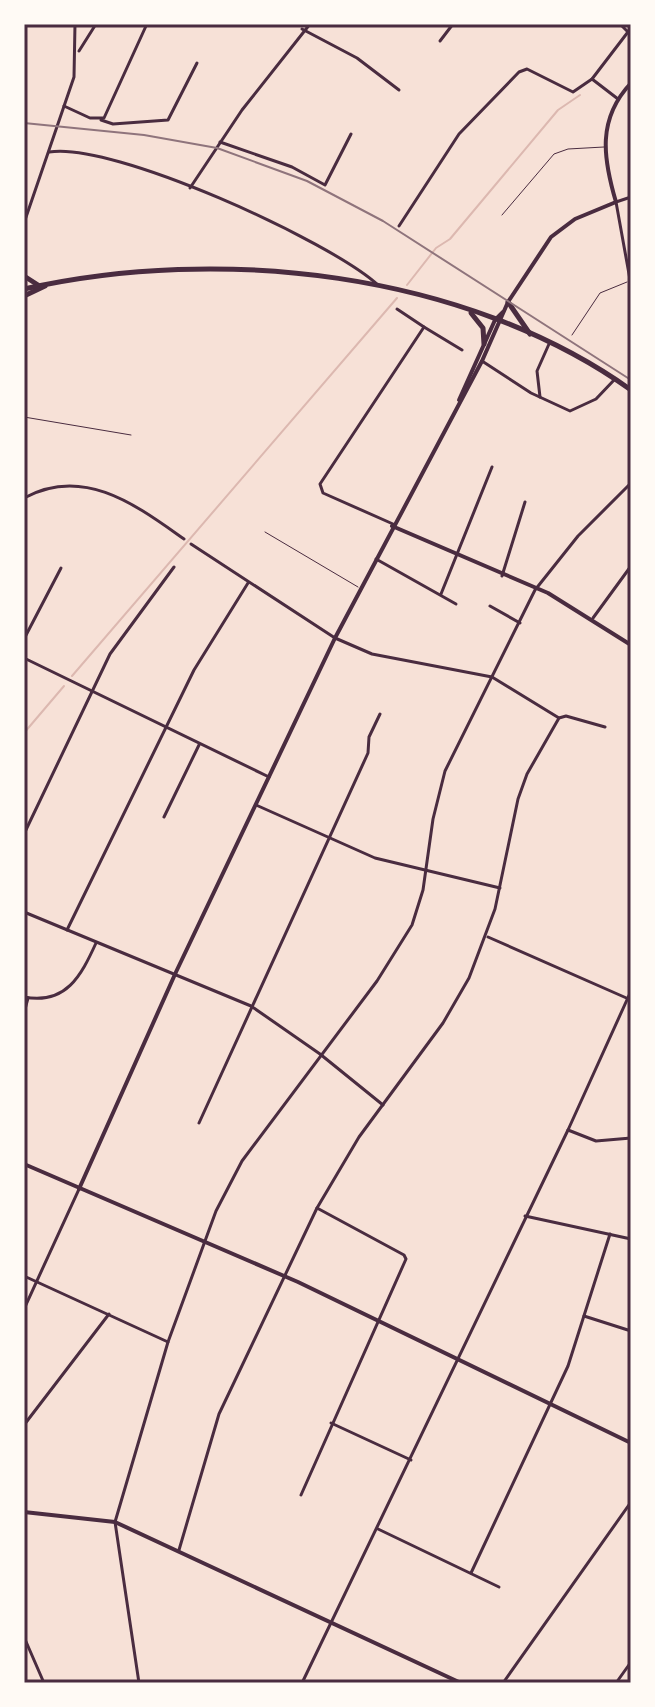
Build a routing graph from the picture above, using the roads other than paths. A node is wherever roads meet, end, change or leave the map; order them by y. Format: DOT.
graph roads {
  1 [pos="75,24"];
  2 [pos="96,24"];
  3 [pos="310,24"];
  4 [pos="453,24"];
  5 [pos="620,24"];
  6 [pos="146,26"];
  7 [pos="302,29"];
  8 [pos="629,30"];
  9 [pos="440,41"];
  10 [pos="77,52"];
  11 [pos="197,63"];
  12 [pos="592,79"];
  13 [pos="631,83"];
  14 [pos="399,90"];
  15 [pos="618,99"];
  16 [pos="64,106"];
  17 [pos="98,120"];
  18 [pos="351,134"];
  19 [pos="220,142"];
  20 [pos="604,147"];
  21 [pos="49,152"];
  22 [pos="190,188"];
  23 [pos="631,197"];
  24 [pos="616,202"];
  25 [pos="502,215"];
  26 [pos="24,223"];
  27 [pos="399,226"];
  28 [pos="24,276"];
  29 [pos="630,283"];
  30 [pos="47,284"];
  31 [pos="39,285"];
  32 [pos="380,286"];
  33 [pos="24,289"];
  34 [pos="24,296"];
  35 [pos="508,302"];
  36 [pos="397,309"];
  37 [pos="467,309"];
  38 [pos="498,321"];
  39 [pos="424,327"];
  40 [pos="530,335"];
  41 [pos="572,335"];
  42 [pos="484,344"];
  43 [pos="549,344"];
  44 [pos="462,350"];
  45 [pos="482,361"];
  46 [pos="615,379"];
  47 [pos="631,390"];
  48 [pos="540,397"];
  49 [pos="457,406"];
  50 [pos="24,417"];
  51 [pos="131,435"];
  52 [pos="492,467"];
  53 [pos="631,483"];
  54 [pos="24,498"];
  55 [pos="525,502"];
  56 [pos="392,525"];
  57 [pos="265,532"];
  58 [pos="184,539"];
  59 [pos="191,544"];
  60 [pos="457,557"];
  61 [pos="375,559"];
  62 [pos="631,566"];
  63 [pos="174,567"];
  64 [pos="61,568"];
  65 [pos="502,576"];
  66 [pos="248,583"];
  67 [pos="360,588"];
  68 [pos="535,590"];
  69 [pos="441,594"];
  70 [pos="456,604"];
  71 [pos="490,606"];
  72 [pos="593,618"];
  73 [pos="520,623"];
  74 [pos="335,638"];
  75 [pos="24,639"];
  76 [pos="631,645"];
  77 [pos="24,658"];
  78 [pos="492,677"];
  79 [pos="91,693"];
  80 [pos="380,714"];
  81 [pos="559,718"];
  82 [pos="605,727"];
  83 [pos="166,728"];
  84 [pos="200,744"];
  85 [pos="269,777"];
  86 [pos="256,805"];
  87 [pos="164,817"];
  88 [pos="24,834"];
  89 [pos="329,839"];
  90 [pos="426,872"];
  91 [pos="500,888"];
  92 [pos="24,912"];
  93 [pos="67,931"];
  94 [pos="487,937"];
  95 [pos="96,943"];
  96 [pos="176,972"];
  97 [pos="631,991"];
  98 [pos="26,998"];
  99 [pos="629,999"];
  100 [pos="251,1006"];
  101 [pos="24,1013"];
  102 [pos="320,1054"];
  103 [pos="383,1105"];
  104 [pos="199,1123"];
  105 [pos="568,1130"];
  106 [pos="631,1138"];
  107 [pos="24,1164"];
  108 [pos="79,1189"];
  109 [pos="317,1208"];
  110 [pos="525,1216"];
  111 [pos="610,1234"];
  112 [pos="631,1239"];
  113 [pos="204,1242"];
  114 [pos="24,1276"];
  115 [pos="286,1276"];
  116 [pos="37,1282"];
  117 [pos="24,1309"];
  118 [pos="109,1314"];
  119 [pos="584,1316"];
  120 [pos="381,1321"];
  121 [pos="631,1331"];
  122 [pos="168,1342"];
  123 [pos="458,1360"];
  124 [pos="550,1405"];
  125 [pos="331,1423"];
  126 [pos="24,1425"];
  127 [pos="631,1443"];
  128 [pos="411,1460"];
  129 [pos="301,1495"];
  130 [pos="631,1502"];
  131 [pos="24,1512"];
  132 [pos="115,1522"];
  133 [pos="378,1529"];
  134 [pos="179,1551"];
  135 [pos="471,1573"];
  136 [pos="499,1587"];
  137 [pos="332,1622"];
  138 [pos="24,1637"];
  139 [pos="631,1662"];
  140 [pos="44,1683"];
  141 [pos="139,1683"];
  142 [pos="302,1683"];
  143 [pos="461,1683"];
  144 [pos="503,1683"];
  145 [pos="616,1683"];
  1 -- 10 [label="street"];
  2 -- 10 [label="street"];
  3 -- 7 [label="street"];
  4 -- 9 [label="street"];
  5 -- 8 [label="street"];
  6 -- 17 [label="street"];
  7 -- 14 [label="street"];
  7 -- 19 [label="street"];
  8 -- 12 [label="street"];
  10 -- 16 [label="street"];
  11 -- 17 [label="street"];
  12 -- 15 [label="street"];
  12 -- 27 [label="street"];
  13 -- 15 [label="street"];
  15 -- 20 [label="street"];
  16 -- 17 [label="street"];
  16 -- 21 [label="street"];
  18 -- 19 [label="street"];
  19 -- 22 [label="street"];
  20 -- 24 [label="street"];
  20 -- 25 [label="lane"];
  21 -- 22 [label="street"];
  21 -- 26 [label="street"];
  22 -- 32 [label="street"];
  23 -- 24 [label="street"];
  24 -- 29 [label="street"];
  24 -- 35 [label="street"];
  28 -- 31 [label="main road"];
  29 -- 41 [label="lane"];
  30 -- 31 [label="main road"];
  30 -- 32 [label="main road"];
  30 -- 34 [label="main road"];
  31 -- 33 [label="main road"];
  32 -- 37 [label="main road"];
  35 -- 38 [label="street"];
  35 -- 40 [label="main road"];
  36 -- 39 [label="street"];
  37 -- 38 [label="main road"];
  37 -- 42 [label="main road"];
  38 -- 40 [label="main road"];
  38 -- 42 [label="street"];
  38 -- 45 [label="street"];
  39 -- 44 [label="street"];
  39 -- 56 [label="street"];
  40 -- 43 [label="main road"];
  42 -- 49 [label="street"];
  43 -- 46 [label="main road"];
  43 -- 48 [label="street"];
  45 -- 48 [label="street"];
  45 -- 49 [label="street"];
  46 -- 47 [label="main road"];
  46 -- 48 [label="street"];
  49 -- 56 [label="street"];
  50 -- 51 [label="lane"];
  52 -- 60 [label="street"];
  53 -- 68 [label="street"];
  54 -- 58 [label="street"];
  55 -- 65 [label="street"];
  56 -- 60 [label="street"];
  56 -- 61 [label="street"];
  57 -- 67 [label="lane"];
  59 -- 66 [label="street"];
  60 -- 65 [label="street"];
  60 -- 69 [label="street"];
  61 -- 67 [label="street"];
  61 -- 69 [label="street"];
  62 -- 72 [label="street"];
  63 -- 79 [label="street"];
  64 -- 75 [label="street"];
  65 -- 68 [label="street"];
  66 -- 74 [label="street"];
  66 -- 83 [label="street"];
  67 -- 74 [label="street"];
  68 -- 72 [label="street"];
  68 -- 73 [label="street"];
  69 -- 70 [label="street"];
  71 -- 73 [label="street"];
  72 -- 76 [label="street"];
  73 -- 78 [label="street"];
  74 -- 78 [label="street"];
  74 -- 85 [label="street"];
  77 -- 79 [label="street"];
  78 -- 81 [label="street"];
  78 -- 90 [label="street"];
  79 -- 83 [label="street"];
  79 -- 88 [label="street"];
  80 -- 89 [label="street"];
  81 -- 82 [label="street"];
  81 -- 91 [label="street"];
  83 -- 84 [label="street"];
  83 -- 93 [label="street"];
  84 -- 85 [label="street"];
  84 -- 87 [label="street"];
  85 -- 86 [label="street"];
  86 -- 89 [label="street"];
  86 -- 96 [label="street"];
  89 -- 90 [label="street"];
  89 -- 100 [label="street"];
  90 -- 91 [label="street"];
  90 -- 102 [label="street"];
  91 -- 94 [label="street"];
  92 -- 93 [label="street"];
  93 -- 95 [label="street"];
  94 -- 99 [label="street"];
  94 -- 103 [label="street"];
  95 -- 96 [label="street"];
  95 -- 98 [label="street"];
  96 -- 100 [label="street"];
  96 -- 108 [label="street"];
  97 -- 99 [label="street"];
  98 -- 101 [label="street"];
  99 -- 105 [label="street"];
  100 -- 102 [label="street"];
  100 -- 104 [label="street"];
  102 -- 103 [label="street"];
  102 -- 113 [label="street"];
  103 -- 109 [label="street"];
  105 -- 106 [label="street"];
  105 -- 110 [label="street"];
  107 -- 108 [label="street"];
  108 -- 113 [label="street"];
  108 -- 116 [label="street"];
  109 -- 115 [label="street"];
  109 -- 120 [label="street"];
  110 -- 111 [label="street"];
  110 -- 123 [label="street"];
  111 -- 112 [label="street"];
  111 -- 119 [label="street"];
  113 -- 115 [label="street"];
  113 -- 122 [label="street"];
  114 -- 116 [label="street"];
  115 -- 120 [label="street"];
  115 -- 134 [label="street"];
  116 -- 117 [label="street"];
  116 -- 118 [label="street"];
  118 -- 122 [label="street"];
  118 -- 126 [label="street"];
  119 -- 121 [label="street"];
  119 -- 124 [label="street"];
  120 -- 123 [label="street"];
  120 -- 125 [label="street"];
  122 -- 132 [label="street"];
  123 -- 124 [label="street"];
  123 -- 128 [label="street"];
  124 -- 127 [label="street"];
  124 -- 135 [label="street"];
  125 -- 128 [label="street"];
  125 -- 129 [label="street"];
  128 -- 133 [label="street"];
  130 -- 144 [label="street"];
  131 -- 132 [label="street"];
  132 -- 134 [label="street"];
  132 -- 141 [label="street"];
  133 -- 135 [label="street"];
  133 -- 137 [label="street"];
  134 -- 137 [label="street"];
  135 -- 136 [label="street"];
  137 -- 142 [label="street"];
  137 -- 143 [label="street"];
  138 -- 140 [label="street"];
  139 -- 145 [label="street"];
}
